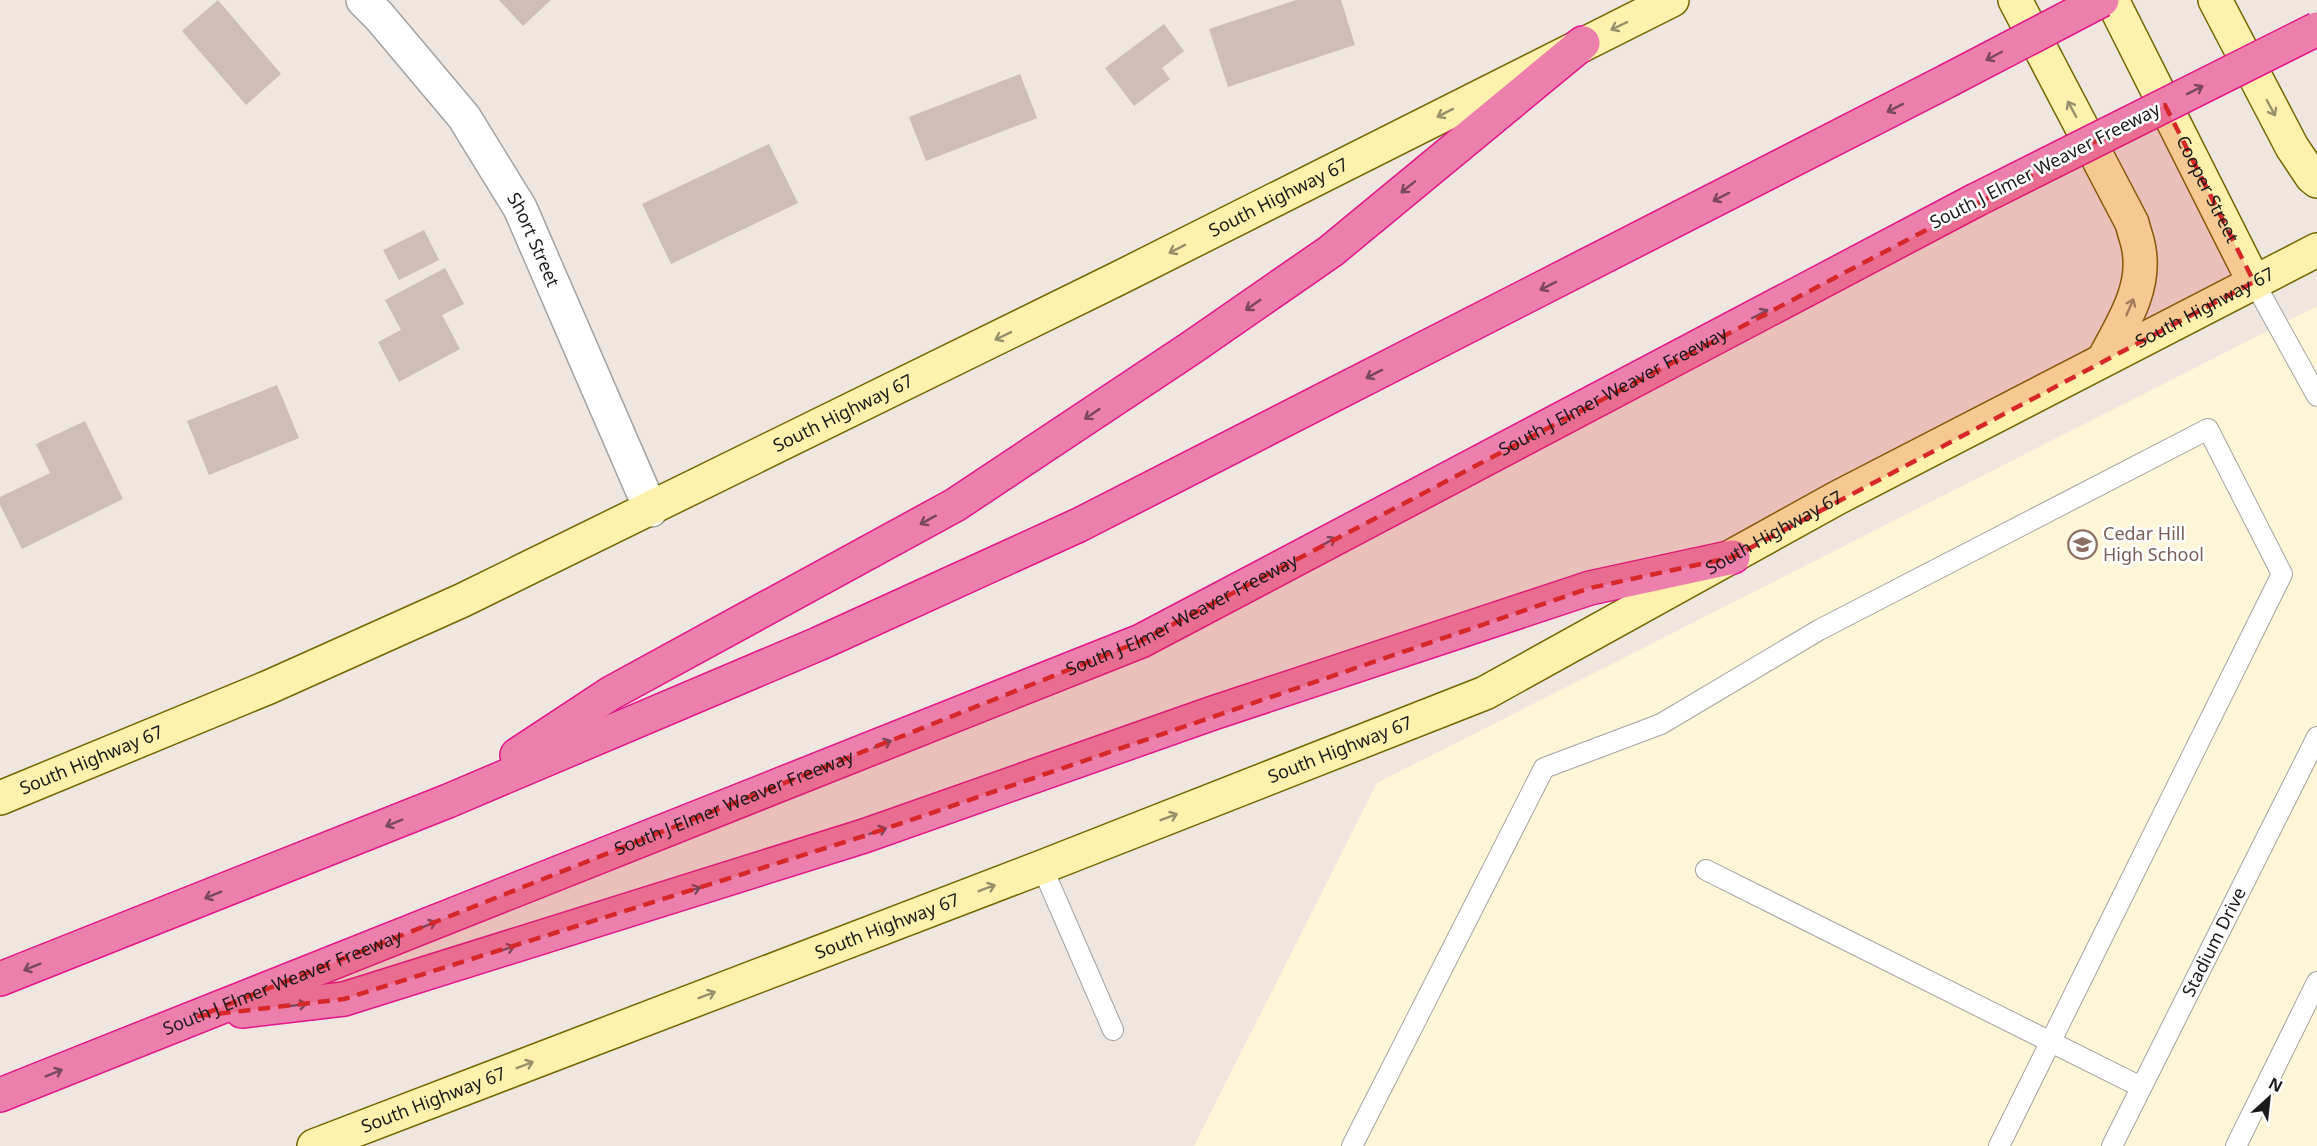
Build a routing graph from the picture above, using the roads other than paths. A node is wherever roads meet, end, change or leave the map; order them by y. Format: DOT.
graph roads {
  1 [pos="363,0"];
  2 [pos="1672,0"];
  3 [pos="2015,0"];
  4 [pos="2102,0"];
  5 [pos="2112,0"];
  6 [pos="2215,0"];
  7 [pos="2317,29"];
  8 [pos="1583,43"];
  9 [pos="2317,181"];
  10 [pos="2317,250"];
  11 [pos="2254,282"];
  12 [pos="2104,359"];
  13 [pos="2317,396"];
  14 [pos="651,510"];
  15 [pos="1733,556"];
  16 [pos="2317,737"];
  17 [pos="0,798"];
  18 [pos="448,801"];
  19 [pos="1042,867"];
  20 [pos="1706,870"];
  21 [pos="0,980"];
  22 [pos="2317,982"];
  23 [pos="199,1016"];
  24 [pos="1113,1030"];
  25 [pos="2051,1041"];
  26 [pos="2141,1087"];
  27 [pos="0,1095"];
  28 [pos="314,1146"];
  29 [pos="1352,1146"];
  30 [pos="1999,1146"];
  31 [pos="2112,1146"];
  32 [pos="2235,1146"];
  1 -- 14 [label="street, Short Street"];
  2 -- 8 [label="main road, South Highway 67, one-way"];
  12 -- 3 [label="main road, one-way"];
  4 -- 18 [label="highway, one-way, bridge"];
  5 -- 11 [label="main road, Cooper Street"];
  6 -- 9 [label="main road, one-way"];
  23 -- 7 [label="highway, South J Elmer Weaver Freeway, one-way, bridge"];
  8 -- 14 [label="main road, South Highway 67, one-way"];
  8 -- 18 [label="highway, one-way"];
  10 -- 11 [label="main road, South Highway 67"];
  11 -- 12 [label="main road, South Highway 67"];
  11 -- 13 [label="lane"];
  12 -- 15 [label="main road, South Highway 67"];
  14 -- 17 [label="main road, South Highway 67"];
  19 -- 15 [label="main road, South Highway 67, one-way"];
  23 -- 15 [label="highway, one-way"];
  16 -- 26 [label="lane, Stadium Drive"];
  18 -- 21 [label="highway, one-way"];
  19 -- 24 [label="lane"];
  28 -- 19 [label="main road, South Highway 67, one-way"];
  20 -- 25 [label="lane"];
  22 -- 32 [label="lane"];
  27 -- 23 [label="highway, South J Elmer Weaver Freeway, one-way"];
  25 -- 26 [label="lane"];
  25 -- 29 [label="lane"];
  25 -- 30 [label="lane"];
  26 -- 31 [label="lane, Stadium Drive"];
}
